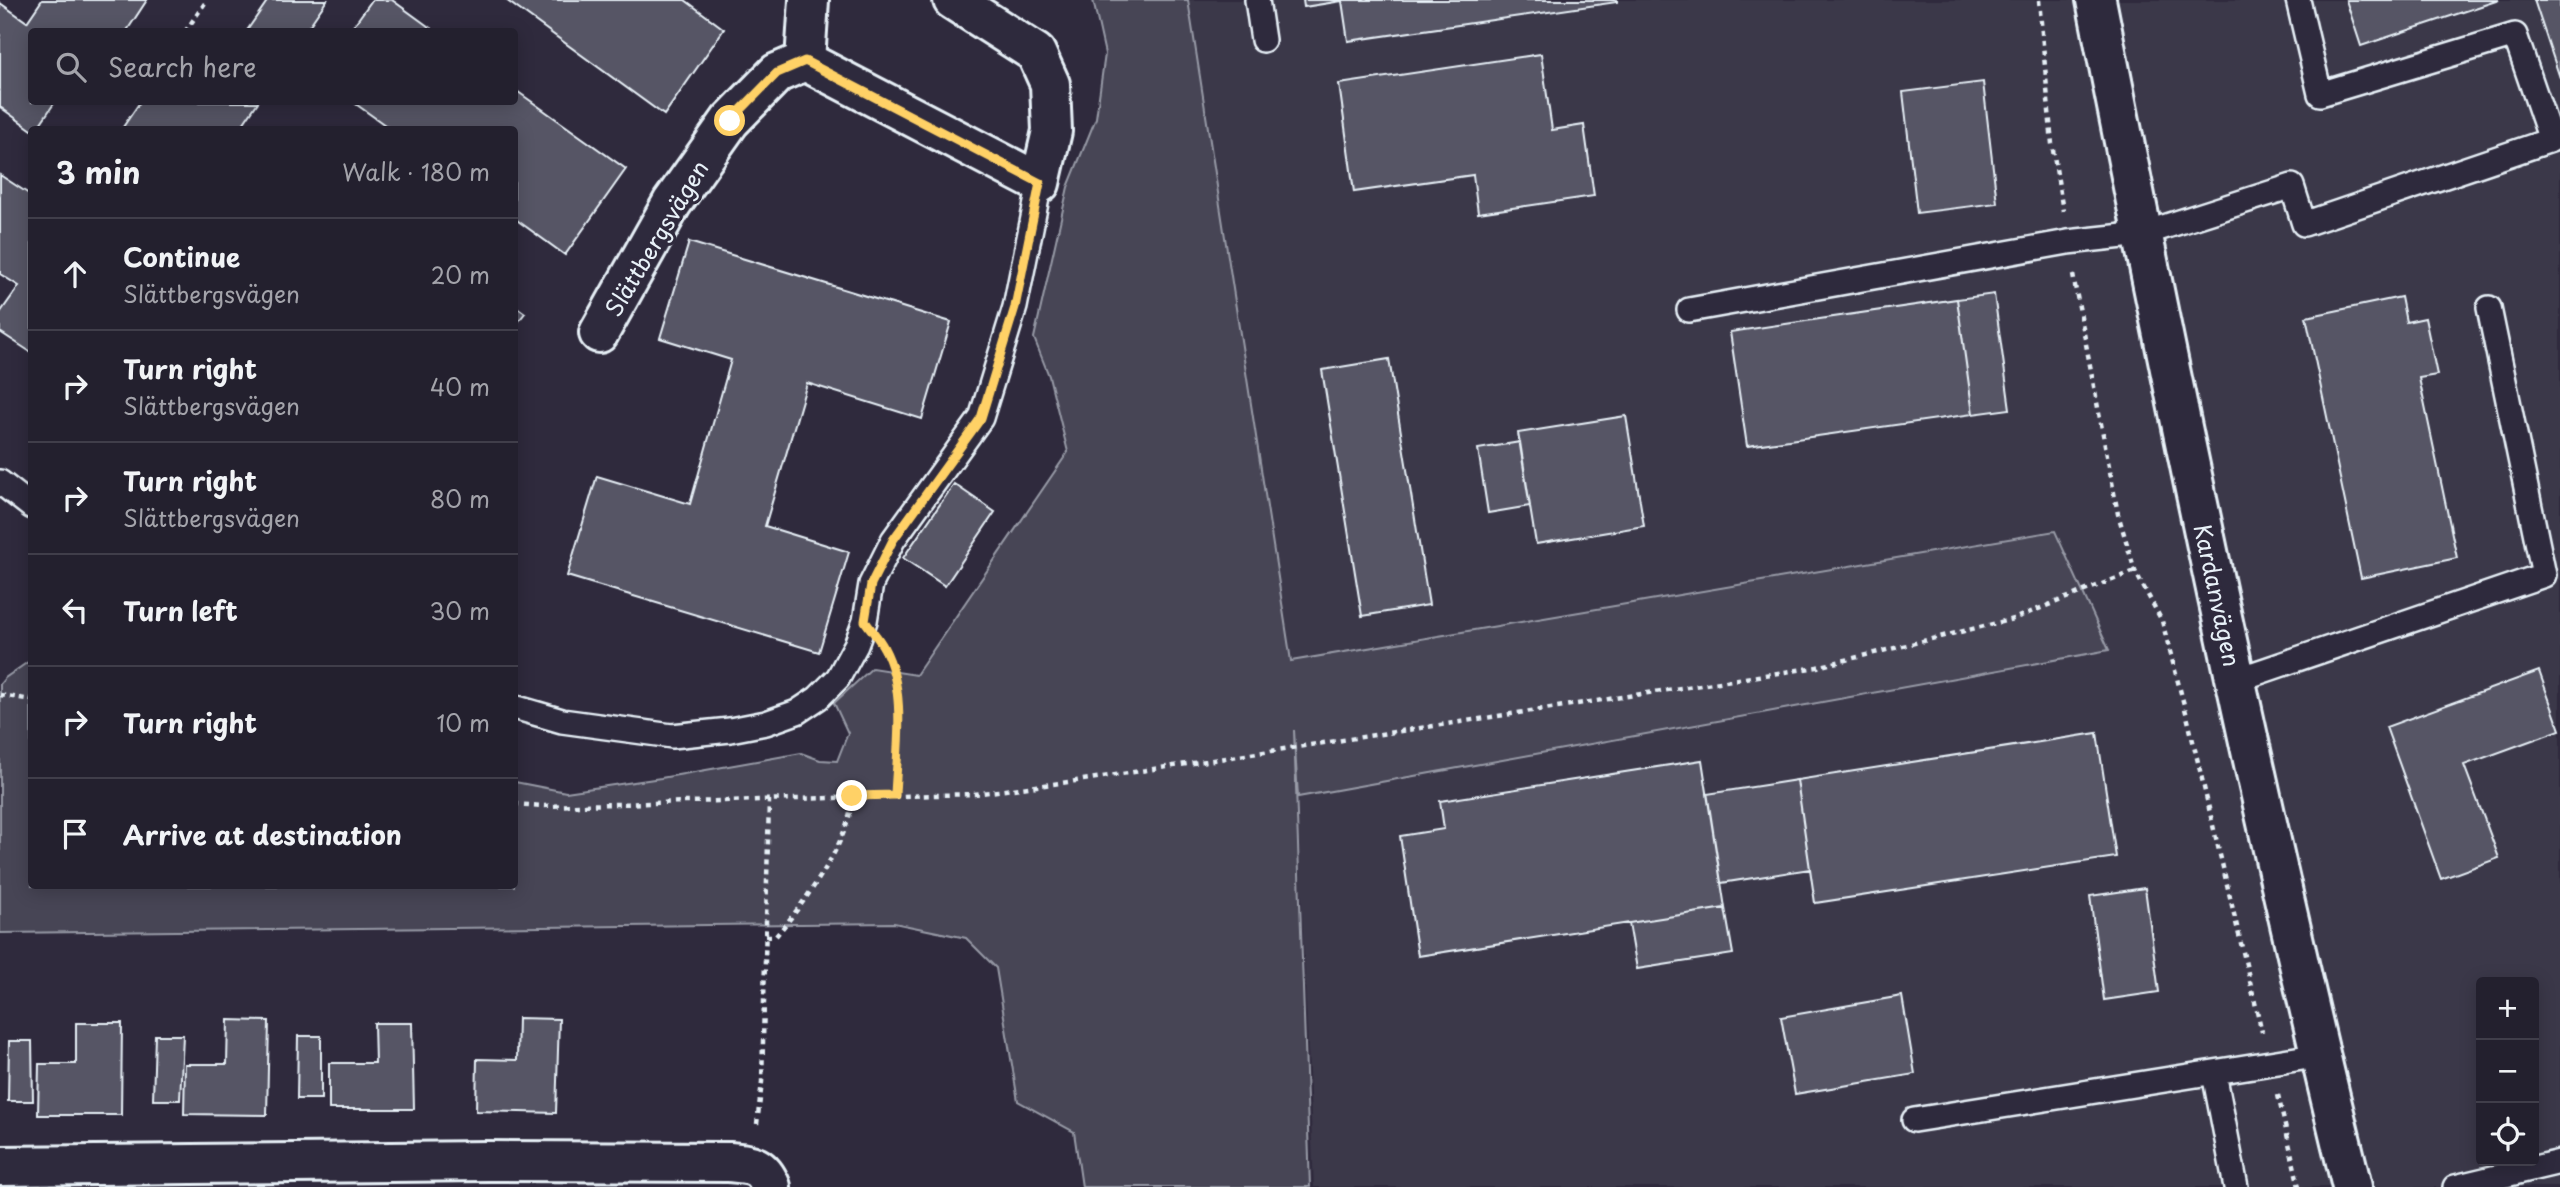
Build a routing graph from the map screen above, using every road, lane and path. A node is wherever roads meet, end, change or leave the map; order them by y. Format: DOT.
graph roads {
  1 [pos="206,0"];
  2 [pos="809,0"];
  3 [pos="953,0"];
  4 [pos="1257,0"];
  5 [pos="2039,0"];
  6 [pos="2096,0"];
  7 [pos="2298,0"];
  8 [pos="188,28"];
  9 [pos="1263,40"];
  10 [pos="805,61"];
  11 [pos="1040,183"];
  12 [pos="2142,234"];
  13 [pos="2068,242"];
  14 [pos="2489,308"];
  15 [pos="1689,310"];
  16 [pos="599,333"];
  17 [pos="0,482"];
  18 [pos="28,504"];
  19 [pos="2135,571"];
  20 [pos="2552,573"];
  21 [pos="865,621"];
  22 [pos="2236,680"];
  23 [pos="0,695"];
  24 [pos="28,699"];
  25 [pos="518,708"];
  26 [pos="895,795"];
  27 [pos="852,796"];
  28 [pos="769,800"];
  29 [pos="518,804"];
  30 [pos="766,936"];
  31 [pos="2321,1055"];
  32 [pos="2270,1064"];
  33 [pos="2214,1073"];
  34 [pos="1914,1120"];
  35 [pos="2560,1162"];
  36 [pos="0,1166"];
  37 [pos="135,1176"];
  38 [pos="762,1176"];
  39 [pos="2236,1187"];
  40 [pos="2299,1187"];
  41 [pos="2352,1187"];
  42 [pos="2455,1187"];
  1 -- 8 [label="path"];
  2 -- 10 [label="street"];
  3 -- 11 [label="street"];
  4 -- 9 [label="lane"];
  5 -- 13 [label="path"];
  6 -- 12 [label="street, Kardanvägen"];
  7 -- 12 [label="lane"];
  10 -- 11 [label="street"];
  10 -- 16 [label="street, Slättbergsvägen"];
  11 -- 21 [label="lane"];
  12 -- 13 [label="lane"];
  12 -- 22 [label="street, Kardanvägen"];
  13 -- 15 [label="lane"];
  13 -- 19 [label="path"];
  14 -- 20 [label="lane"];
  17 -- 18 [label="lane"];
  19 -- 26 [label="path"];
  19 -- 32 [label="path"];
  20 -- 22 [label="lane"];
  21 -- 25 [label="lane"];
  21 -- 26 [label="path"];
  22 -- 31 [label="street, Kardanvägen"];
  23 -- 24 [label="path"];
  26 -- 27 [label="path"];
  27 -- 28 [label="path"];
  27 -- 30 [label="path"];
  28 -- 29 [label="path"];
  28 -- 30 [label="path"];
  30 -- 38 [label="path"];
  31 -- 32 [label="lane"];
  31 -- 41 [label="street, Kardanvägen"];
  32 -- 33 [label="lane"];
  32 -- 40 [label="path"];
  33 -- 34 [label="lane"];
  33 -- 39 [label="lane"];
  35 -- 42 [label="lane"];
  36 -- 37 [label="street"];
  37 -- 38 [label="street"];
}
